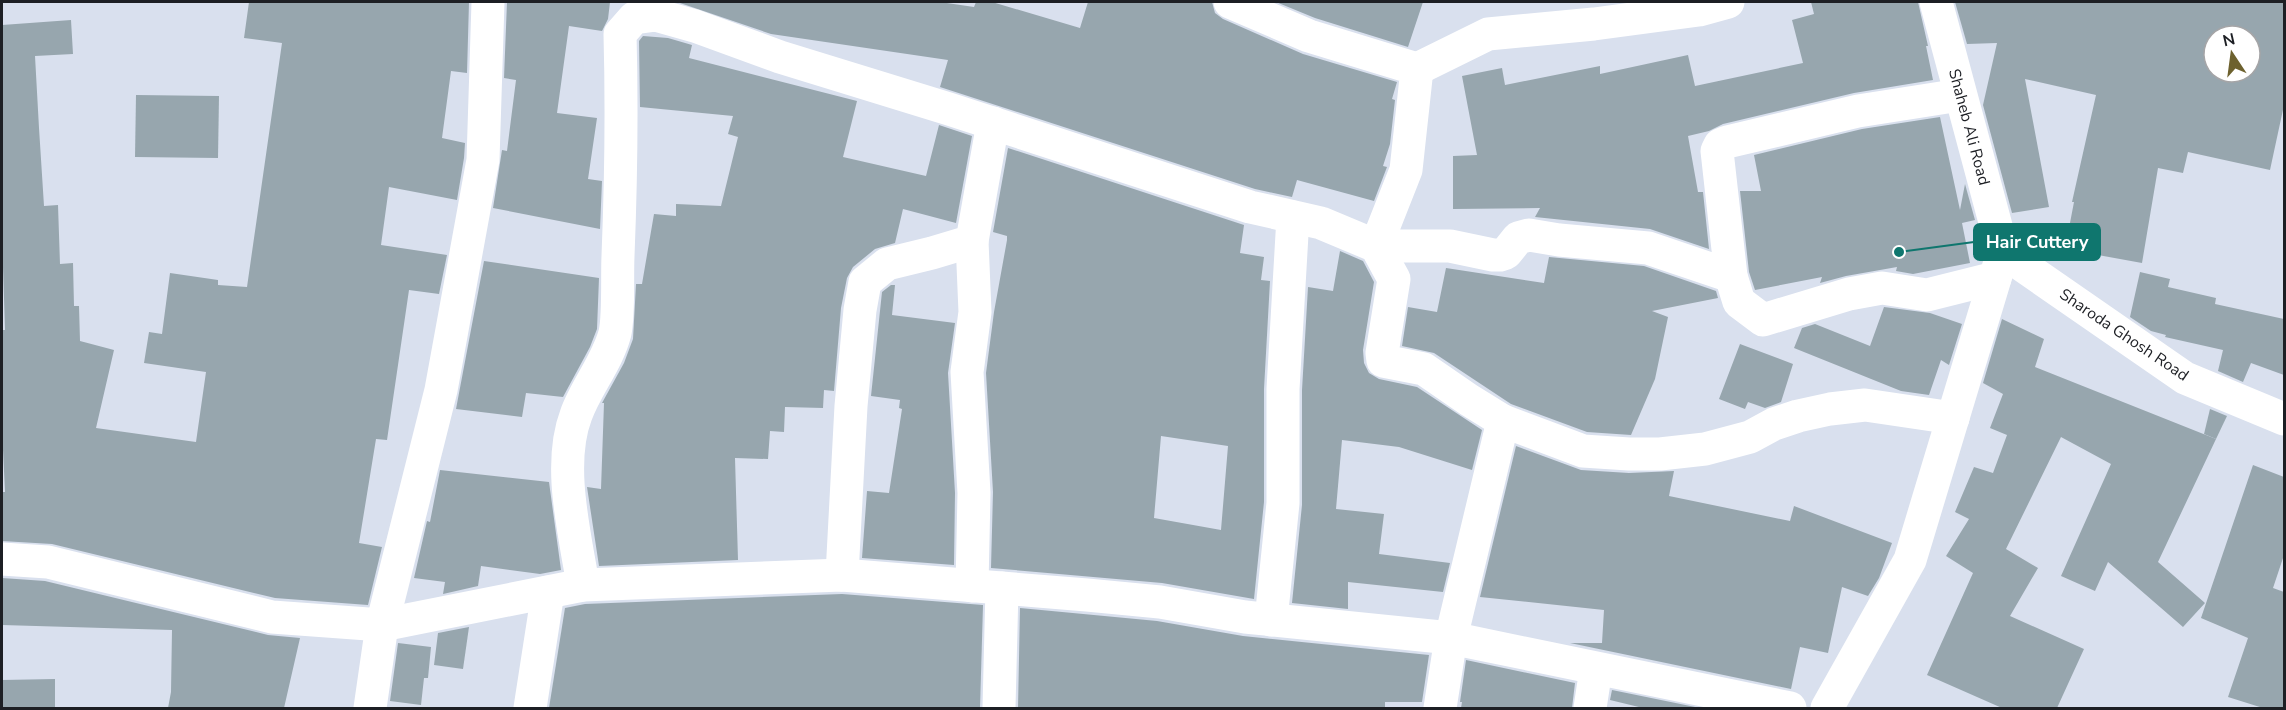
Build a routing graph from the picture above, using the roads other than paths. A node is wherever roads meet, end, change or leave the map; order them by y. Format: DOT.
graph roads {
  1 [pos="488,2"];
  2 [pos="1230,2"];
  3 [pos="1728,2"];
  4 [pos="1936,2"];
  5 [pos="1417,69"];
  6 [pos="1960,95"];
  7 [pos="993,123"];
  8 [pos="1293,217"];
  9 [pos="972,241"];
  10 [pos="1376,246"];
  11 [pos="1999,265"];
  12 [pos="1731,276"];
  13 [pos="1953,418"];
  14 [pos="2284,419"];
  15 [pos="1503,421"];
  16 [pos="2,559"];
  17 [pos="843,575"];
  18 [pos="583,585"];
  19 [pos="987,587"];
  20 [pos="548,592"];
  21 [pos="1271,620"];
  22 [pos="382,625"];
  23 [pos="1451,638"];
  24 [pos="1596,669"];
  25 [pos="370,708"];
  26 [pos="530,708"];
  27 [pos="999,708"];
  28 [pos="1440,708"];
  29 [pos="1590,708"];
  30 [pos="1790,708"];
  31 [pos="1827,708"];
  1 -- 22 [label="street"];
  2 -- 5 [label="street"];
  3 -- 5 [label="street"];
  4 -- 6 [label="street, Shaheb Ali Road"];
  5 -- 10 [label="street"];
  6 -- 11 [label="street, Shaheb Ali Road"];
  6 -- 12 [label="street"];
  7 -- 8 [label="street"];
  7 -- 9 [label="street"];
  7 -- 18 [label="street"];
  8 -- 10 [label="street"];
  8 -- 21 [label="street"];
  9 -- 17 [label="street"];
  9 -- 19 [label="street"];
  10 -- 12 [label="street"];
  10 -- 15 [label="street"];
  11 -- 12 [label="street"];
  11 -- 13 [label="street"];
  11 -- 14 [label="street, Sharoda Ghosh Road"];
  13 -- 15 [label="street"];
  13 -- 31 [label="street"];
  15 -- 23 [label="street"];
  16 -- 22 [label="street"];
  17 -- 18 [label="street"];
  17 -- 19 [label="street"];
  18 -- 20 [label="street"];
  19 -- 21 [label="street"];
  19 -- 27 [label="street"];
  20 -- 22 [label="street"];
  20 -- 26 [label="street"];
  21 -- 23 [label="street"];
  22 -- 25 [label="street"];
  23 -- 24 [label="street"];
  23 -- 28 [label="street"];
  24 -- 29 [label="street"];
  24 -- 30 [label="street"];
}
